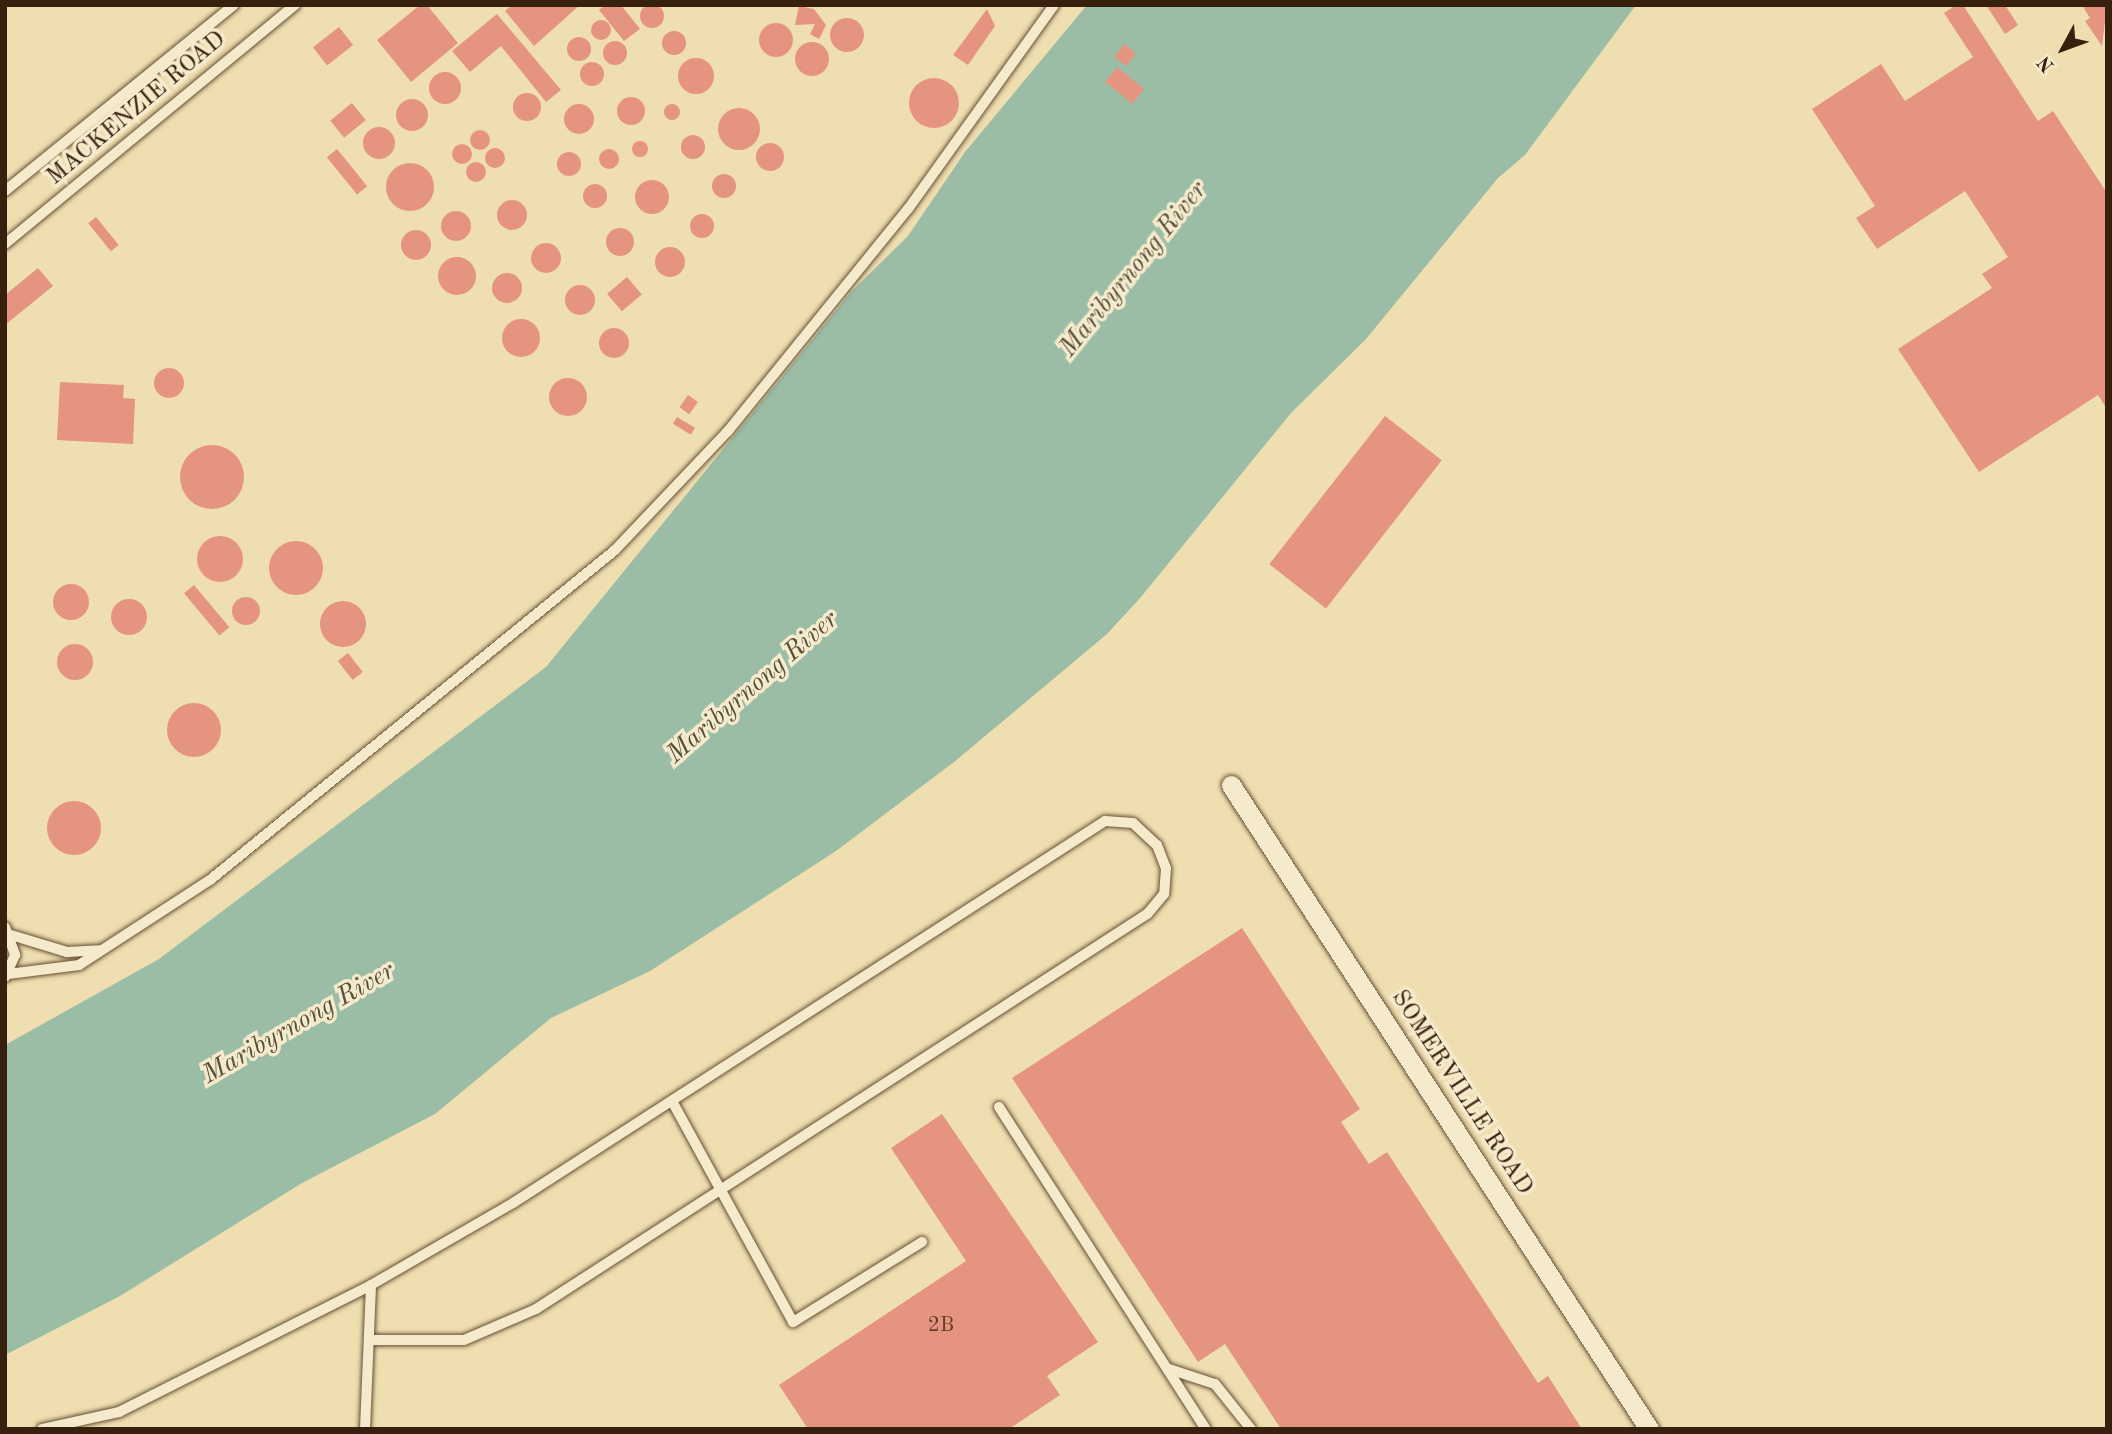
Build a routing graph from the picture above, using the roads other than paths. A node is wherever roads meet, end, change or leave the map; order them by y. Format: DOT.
graph roads {
  1 [pos="234,5"];
  2 [pos="295,5"];
  3 [pos="1054,5"];
  4 [pos="5,191"];
  5 [pos="5,244"];
  6 [pos="1231,785"];
  7 [pos="8,931"];
  8 [pos="100,950"];
  9 [pos="6,976"];
  10 [pos="673,1101"];
  11 [pos="999,1107"];
  12 [pos="723,1185"];
  13 [pos="922,1242"];
  14 [pos="371,1285"];
  15 [pos="369,1340"];
  16 [pos="1169,1369"];
  17 [pos="42,1429"];
  18 [pos="365,1429"];
  19 [pos="1206,1429"];
  20 [pos="1251,1429"];
  21 [pos="1649,1429"];
  1 -- 4 [label="lane, MACKENZIE ROAD"];
  2 -- 5 [label="lane, MACKENZIE ROAD"];
  3 -- 8 [label="lane"];
  6 -- 21 [label="street, SOMERVILLE ROAD"];
  7 -- 8 [label="lane"];
  7 -- 9 [label="lane"];
  8 -- 9 [label="lane"];
  10 -- 12 [label="lane"];
  10 -- 12 [label="lane"];
  10 -- 14 [label="lane"];
  11 -- 16 [label="lane"];
  12 -- 13 [label="lane"];
  12 -- 15 [label="lane"];
  14 -- 15 [label="lane"];
  14 -- 17 [label="lane"];
  15 -- 18 [label="lane"];
  16 -- 19 [label="lane"];
  16 -- 20 [label="lane"];
}
